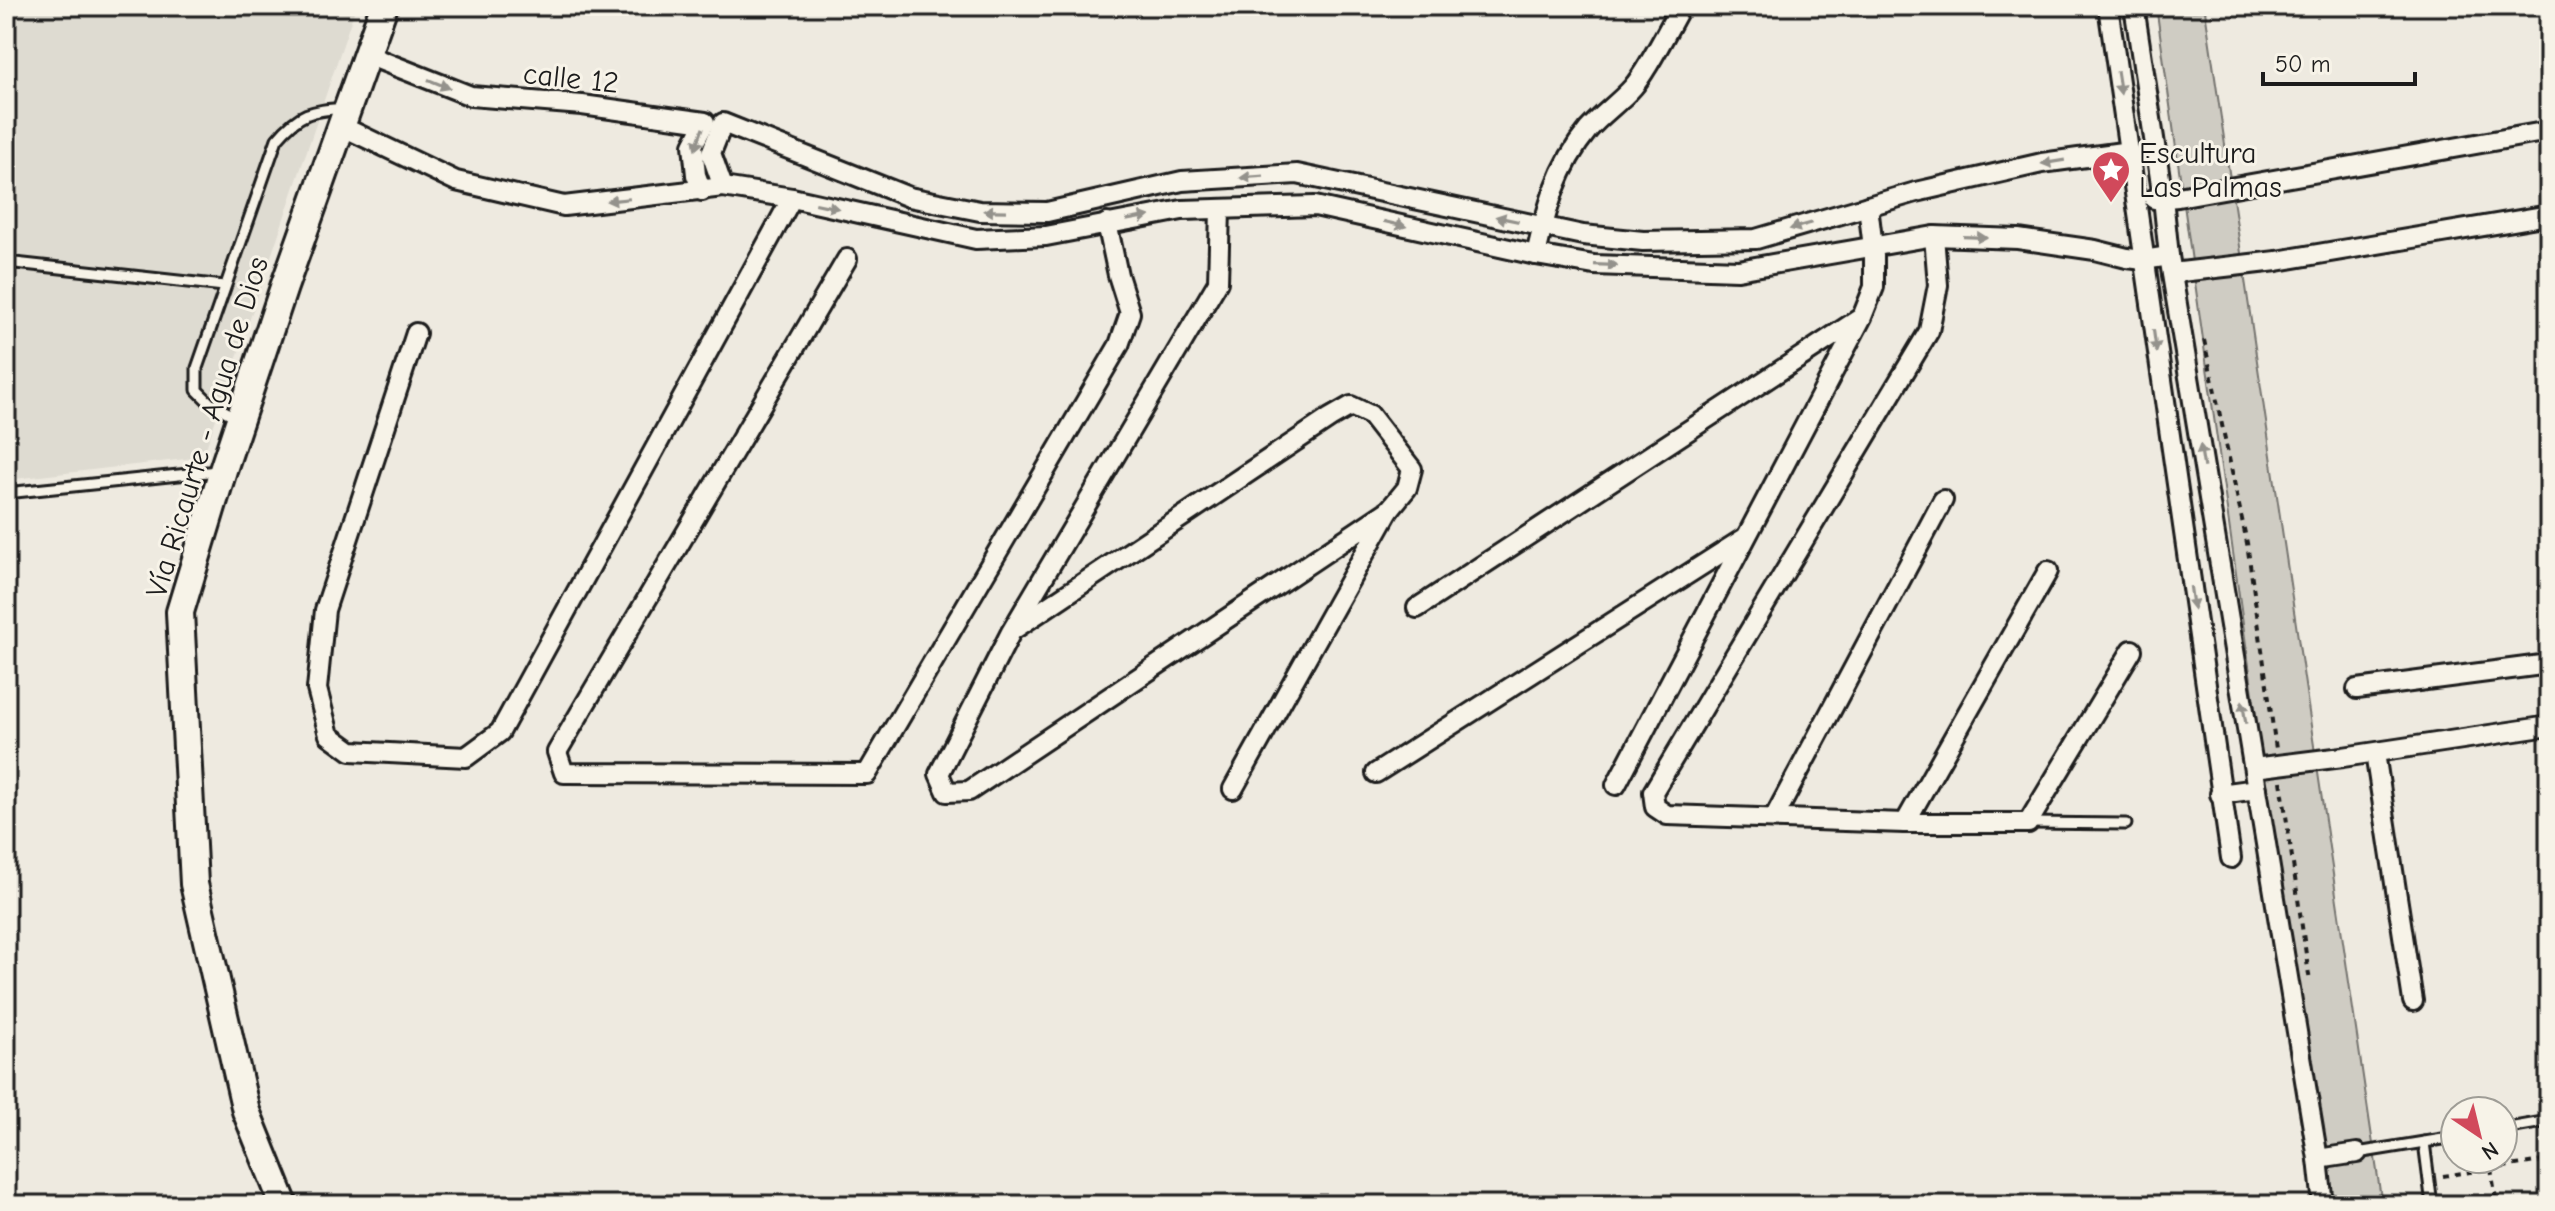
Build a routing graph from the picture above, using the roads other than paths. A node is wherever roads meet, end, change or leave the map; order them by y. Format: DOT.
graph roads {
  1 [pos="384,6"];
  2 [pos="1681,6"];
  3 [pos="2108,6"];
  4 [pos="2134,6"];
  5 [pos="367,55"];
  6 [pos="344,116"];
  7 [pos="2549,131"];
  8 [pos="2130,151"];
  9 [pos="1182,181"];
  10 [pos="723,187"];
  11 [pos="702,191"];
  12 [pos="792,198"];
  13 [pos="2163,198"];
  14 [pos="2137,200"];
  15 [pos="1868,206"];
  16 [pos="1182,210"];
  17 [pos="1220,210"];
  18 [pos="1047,212"];
  19 [pos="2549,215"];
  20 [pos="1107,223"];
  21 [pos="1542,226"];
  22 [pos="1046,236"];
  23 [pos="1934,236"];
  24 [pos="1873,246"];
  25 [pos="1536,255"];
  26 [pos="847,259"];
  27 [pos="2144,260"];
  28 [pos="6,262"];
  29 [pos="2170,265"];
  30 [pos="224,286"];
  31 [pos="1862,317"];
  32 [pos="416,333"];
  33 [pos="241,420"];
  34 [pos="223,470"];
  35 [pos="6,493"];
  36 [pos="1943,500"];
  37 [pos="1389,510"];
  38 [pos="1745,537"];
  39 [pos="2048,571"];
  40 [pos="1417,608"];
  41 [pos="1011,632"];
  42 [pos="2132,650"];
  43 [pos="2549,664"];
  44 [pos="2357,689"];
  45 [pos="2549,726"];
  46 [pos="2375,753"];
  47 [pos="2254,768"];
  48 [pos="1376,773"];
  49 [pos="1616,785"];
  50 [pos="1233,789"];
  51 [pos="2257,789"];
  52 [pos="2220,794"];
  53 [pos="1774,818"];
  54 [pos="1905,823"];
  55 [pos="2028,823"];
  56 [pos="2126,824"];
  57 [pos="2231,858"];
  58 [pos="2413,1001"];
  59 [pos="2549,1121"];
  60 [pos="2519,1126"];
  61 [pos="2439,1140"];
  62 [pos="2424,1142"];
  63 [pos="2357,1153"];
  64 [pos="2318,1159"];
  65 [pos="284,1205"];
  66 [pos="2323,1205"];
  67 [pos="2432,1205"];
  1 -- 5 [label="street, Vía Ricaurte - Agua de Dios"];
  2 -- 21 [label="street"];
  3 -- 8 [label="street, one-way"];
  4 -- 13 [label="street"];
  5 -- 6 [label="street, Vía Ricaurte - Agua de Dios"];
  5 -- 11 [label="street, calle 12, one-way"];
  11 -- 6 [label="street, one-way"];
  6 -- 30 [label="lane"];
  6 -- 33 [label="street, Vía Ricaurte - Agua de Dios"];
  7 -- 13 [label="street"];
  8 -- 14 [label="street"];
  8 -- 15 [label="street, one-way"];
  9 -- 16 [label="street"];
  9 -- 18 [label="street"];
  21 -- 9 [label="street, one-way"];
  10 -- 11 [label="street"];
  10 -- 12 [label="street"];
  18 -- 10 [label="street, one-way"];
  12 -- 22 [label="street, one-way"];
  12 -- 32 [label="street"];
  13 -- 14 [label="street"];
  13 -- 29 [label="street"];
  14 -- 27 [label="street"];
  15 -- 21 [label="street, one-way"];
  15 -- 24 [label="street"];
  16 -- 17 [label="street"];
  20 -- 16 [label="street, one-way"];
  17 -- 25 [label="street, one-way"];
  17 -- 41 [label="street"];
  18 -- 22 [label="street"];
  19 -- 29 [label="street"];
  20 -- 22 [label="street"];
  20 -- 26 [label="street"];
  21 -- 25 [label="street"];
  23 -- 24 [label="street"];
  23 -- 27 [label="street, one-way"];
  23 -- 53 [label="street"];
  25 -- 24 [label="street, one-way"];
  24 -- 31 [label="street"];
  27 -- 29 [label="street"];
  27 -- 52 [label="street, one-way"];
  28 -- 30 [label="lane"];
  47 -- 29 [label="street, one-way"];
  30 -- 33 [label="lane"];
  31 -- 38 [label="street"];
  31 -- 40 [label="street"];
  33 -- 34 [label="street, Vía Ricaurte - Agua de Dios"];
  34 -- 35 [label="lane"];
  34 -- 65 [label="street, Vía Ricaurte - Agua de Dios"];
  36 -- 53 [label="street"];
  37 -- 41 [label="street"];
  37 -- 41 [label="street"];
  37 -- 50 [label="street"];
  38 -- 48 [label="street"];
  38 -- 49 [label="street"];
  39 -- 54 [label="street"];
  42 -- 55 [label="street"];
  43 -- 44 [label="street"];
  45 -- 46 [label="street"];
  46 -- 47 [label="street"];
  46 -- 58 [label="street"];
  47 -- 51 [label="street"];
  51 -- 52 [label="street"];
  51 -- 64 [label="street"];
  52 -- 57 [label="street"];
  53 -- 54 [label="street"];
  54 -- 55 [label="street"];
  55 -- 56 [label="lane"];
  59 -- 60 [label="lane"];
  61 -- 62 [label="lane"];
  62 -- 63 [label="lane"];
  62 -- 67 [label="lane"];
  63 -- 64 [label="street"];
  64 -- 66 [label="street"];
}
